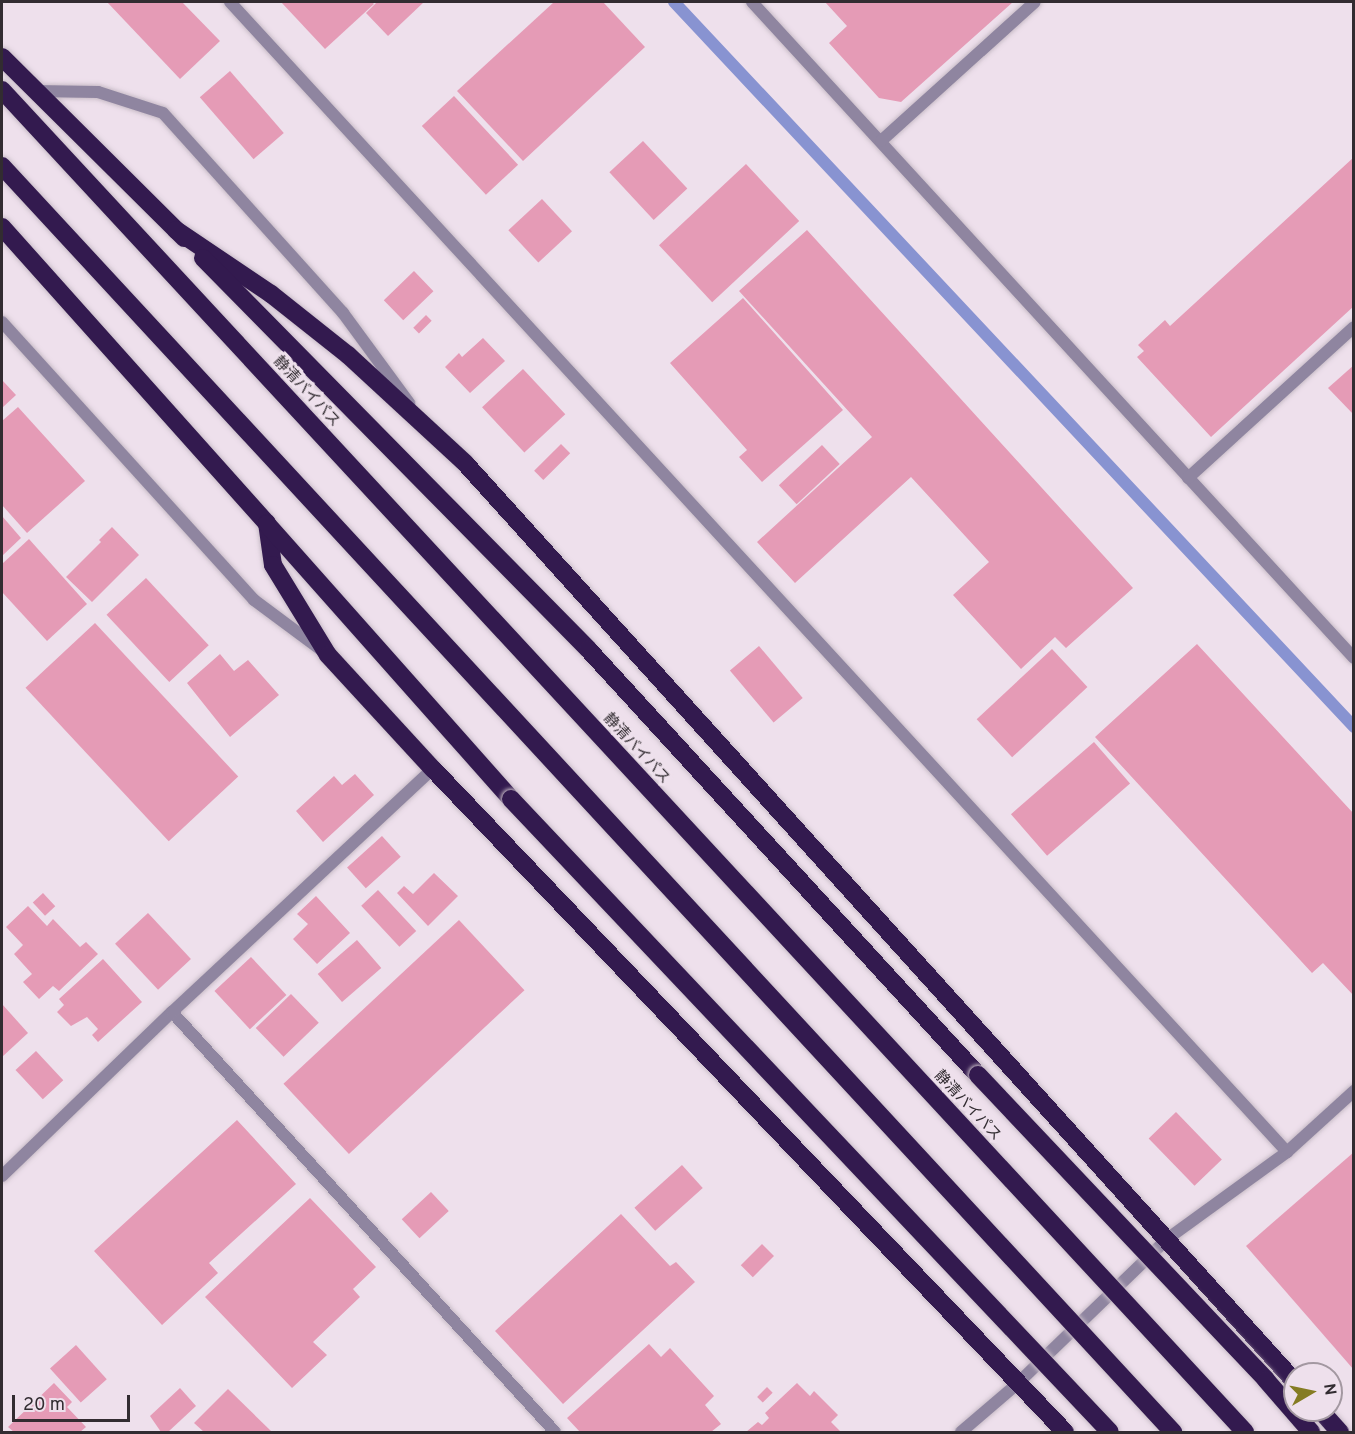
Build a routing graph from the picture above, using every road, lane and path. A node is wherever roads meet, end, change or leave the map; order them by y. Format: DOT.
graph roads {
  1 [pos="230,2"];
  2 [pos="752,2"];
  3 [pos="1035,2"];
  4 [pos="2,57"];
  5 [pos="2,90"];
  6 [pos="35,91"];
  7 [pos="881,141"];
  8 [pos="2,166"];
  9 [pos="2,227"];
  10 [pos="176,230"];
  11 [pos="2,322"];
  12 [pos="1353,327"];
  13 [pos="429,430"];
  14 [pos="1188,478"];
  15 [pos="267,524"];
  16 [pos="328,655"];
  17 [pos="1353,657"];
  18 [pos="433,770"];
  19 [pos="172,1012"];
  20 [pos="1353,1091"];
  21 [pos="1287,1152"];
  22 [pos="2,1176"];
  23 [pos="1167,1239"];
  24 [pos="1283,1369"];
  25 [pos="1017,1384"];
  26 [pos="555,1432"];
  27 [pos="961,1432"];
  28 [pos="1065,1432"];
  29 [pos="1110,1432"];
  30 [pos="1173,1432"];
  31 [pos="1245,1432"];
  32 [pos="1311,1432"];
  1 -- 21 [label="street"];
  2 -- 7 [label="street"];
  3 -- 7 [label="street"];
  4 -- 6 [label="highway"];
  5 -- 31 [label="highway, 静清バイパス, bridge"];
  6 -- 10 [label="highway"];
  6 -- 13 [label="street"];
  7 -- 14 [label="street"];
  8 -- 30 [label="highway, bridge"];
  9 -- 15 [label="highway"];
  10 -- 13 [label="highway"];
  10 -- 32 [label="highway, bridge"];
  11 -- 16 [label="street"];
  12 -- 14 [label="street"];
  13 -- 23 [label="highway"];
  14 -- 17 [label="street"];
  15 -- 16 [label="highway"];
  15 -- 29 [label="highway, bridge"];
  16 -- 18 [label="highway"];
  18 -- 19 [label="street"];
  18 -- 25 [label="highway"];
  19 -- 22 [label="street"];
  19 -- 26 [label="street"];
  20 -- 21 [label="street"];
  21 -- 23 [label="street"];
  23 -- 24 [label="highway"];
  23 -- 25 [label="street"];
  25 -- 27 [label="street"];
  25 -- 28 [label="highway"];
}
